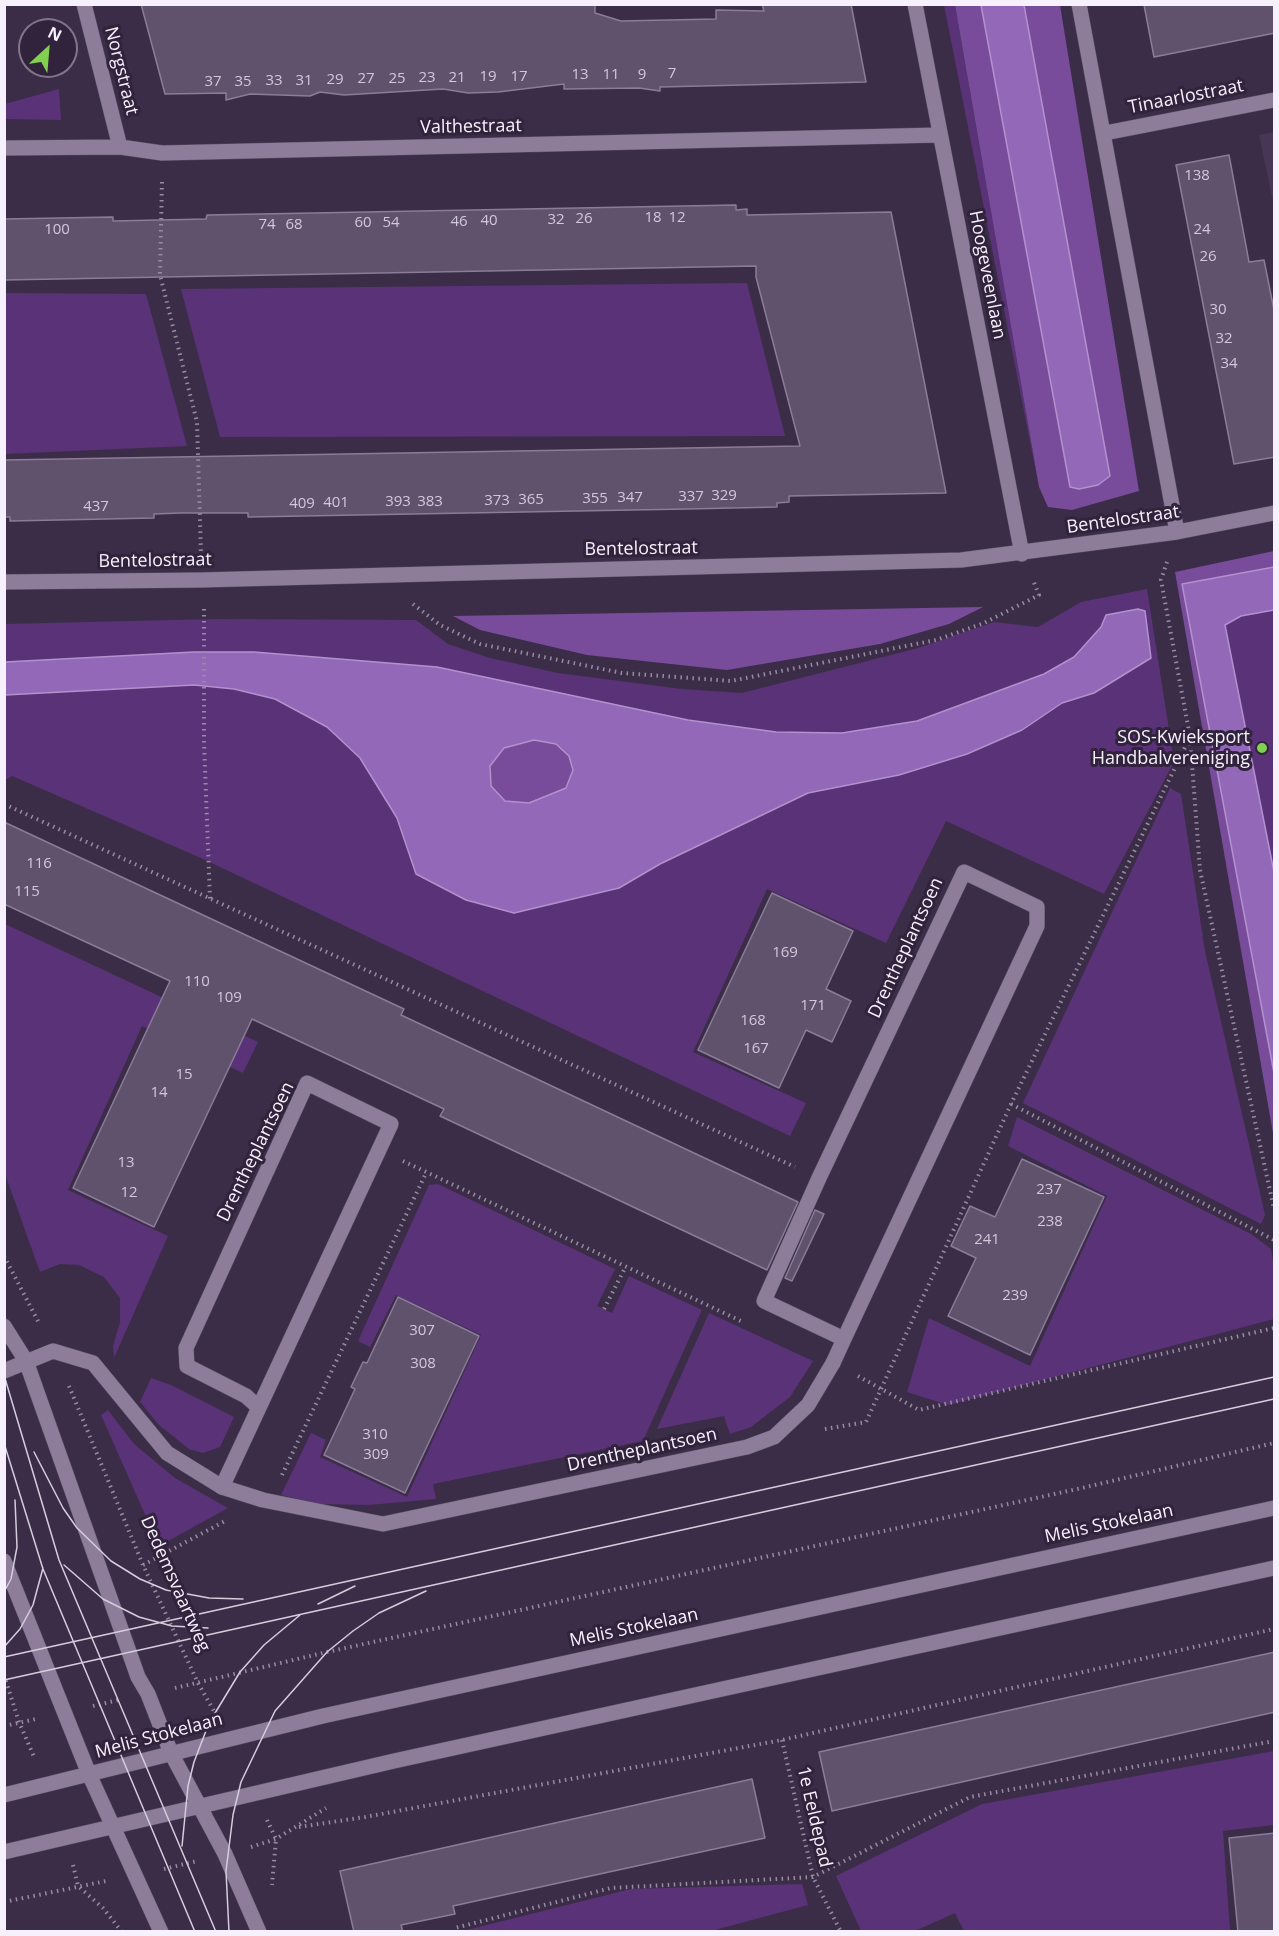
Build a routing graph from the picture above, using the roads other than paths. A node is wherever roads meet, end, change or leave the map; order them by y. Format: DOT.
graph roads {
  1 [pos="84,4"];
  2 [pos="915,4"];
  3 [pos="1079,4"];
  4 [pos="1275,100"];
  5 [pos="1105,133"];
  6 [pos="939,135"];
  7 [pos="120,147"];
  8 [pos="4,148"];
  9 [pos="1275,513"];
  10 [pos="1177,532"];
  11 [pos="1022,554"];
  12 [pos="4,582"];
  13 [pos="4,1326"];
  14 [pos="844,1339"];
  15 [pos="26,1361"];
  16 [pos="4,1371"];
  17 [pos="257,1406"];
  18 [pos="222,1487"];
  19 [pos="1275,1508"];
  20 [pos="4,1561"];
  21 [pos="1275,1568"];
  22 [pos="171,1753"];
  23 [pos="89,1774"];
  24 [pos="4,1796"];
  25 [pos="200,1808"];
  26 [pos="113,1827"];
  27 [pos="4,1852"];
  28 [pos="160,1932"];
  29 [pos="259,1932"];
  1 -- 7 [label="street, Norgstraat"];
  2 -- 6 [label="street, Hoogeveenlaan"];
  3 -- 5 [label="street"];
  4 -- 5 [label="street, Tinaarlostraat"];
  5 -- 10 [label="street"];
  6 -- 7 [label="street, Valthestraat"];
  6 -- 11 [label="street, Hoogeveenlaan"];
  7 -- 8 [label="street, Valthestraat"];
  9 -- 10 [label="street, Bentelostraat"];
  10 -- 11 [label="street, Bentelostraat"];
  11 -- 12 [label="street, Bentelostraat"];
  13 -- 15 [label="street"];
  14 -- 14 [label="street, Drentheplantsoen"];
  14 -- 18 [label="street, Drentheplantsoen"];
  15 -- 16 [label="street"];
  15 -- 18 [label="street, Drentheplantsoen"];
  15 -- 22 [label="street"];
  17 -- 17 [label="street, Drentheplantsoen"];
  17 -- 18 [label="street, Drentheplantsoen"];
  19 -- 22 [label="street, Melis Stokelaan"];
  20 -- 23 [label="street"];
  21 -- 25 [label="street"];
  22 -- 23 [label="street, Melis Stokelaan"];
  22 -- 25 [label="street"];
  23 -- 24 [label="street, Melis Stokelaan"];
  23 -- 26 [label="street"];
  25 -- 26 [label="street"];
  25 -- 29 [label="street"];
  26 -- 27 [label="street"];
  26 -- 28 [label="street"];
}
